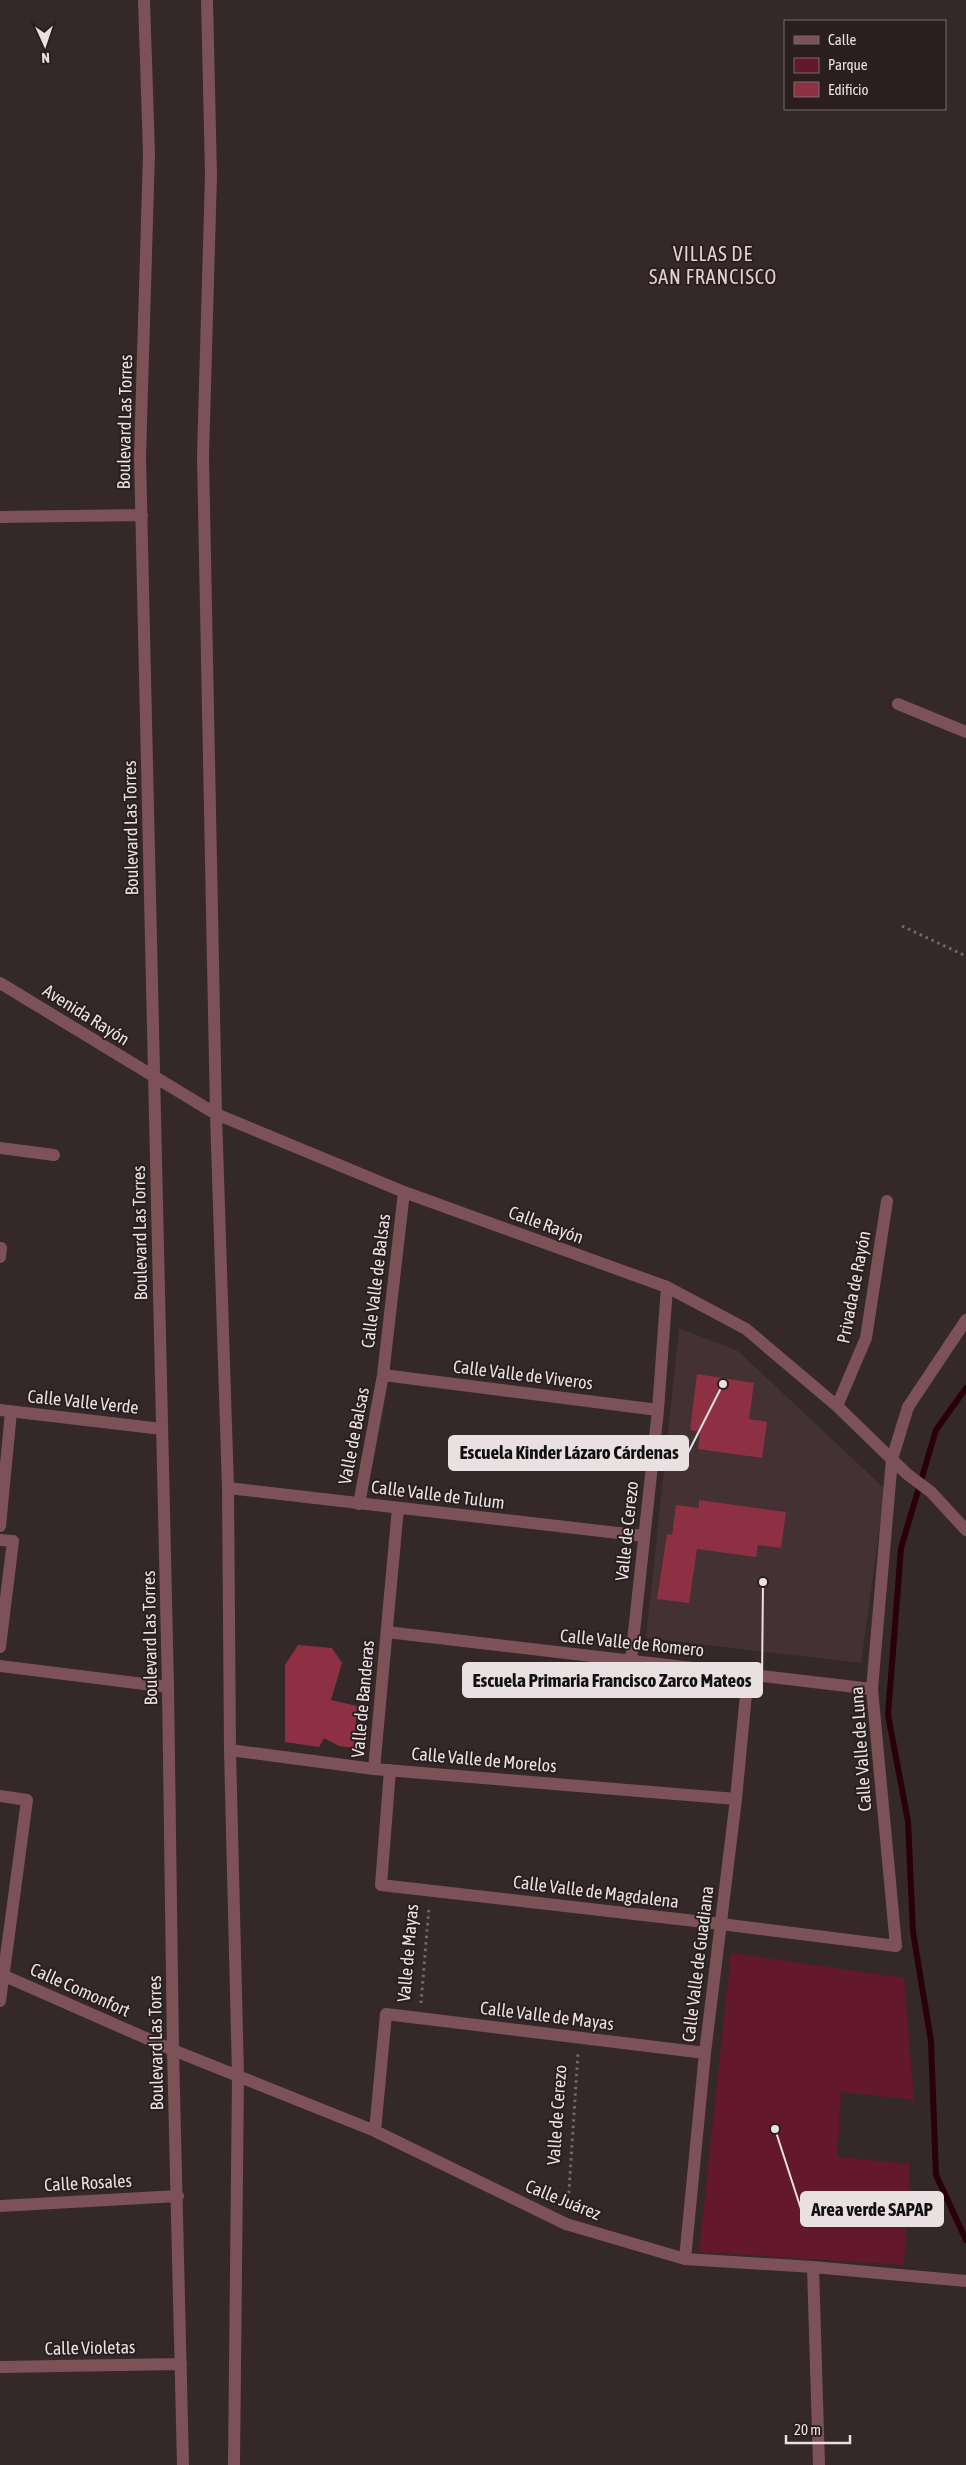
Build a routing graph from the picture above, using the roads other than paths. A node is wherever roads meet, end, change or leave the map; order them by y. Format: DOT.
graph roads {
  1 [pos="144,0"];
  2 [pos="207,0"];
  3 [pos="142,515"];
  4 [pos="0,516"];
  5 [pos="898,704"];
  6 [pos="966,732"];
  7 [pos="0,983"];
  8 [pos="154,1078"];
  9 [pos="216,1114"];
  10 [pos="0,1148"];
  11 [pos="54,1155"];
  12 [pos="404,1192"];
  13 [pos="887,1201"];
  14 [pos="668,1287"];
  15 [pos="966,1320"];
  16 [pos="383,1375"];
  17 [pos="837,1406"];
  18 [pos="658,1410"];
  19 [pos="6,1411"];
  20 [pos="162,1429"];
  21 [pos="892,1460"];
  22 [pos="228,1488"];
  23 [pos="359,1504"];
  24 [pos="398,1508"];
  25 [pos="0,1526"];
  26 [pos="966,1530"];
  27 [pos="644,1536"];
  28 [pos="6,1540"];
  29 [pos="387,1632"];
  30 [pos="0,1647"];
  31 [pos="631,1660"];
  32 [pos="0,1666"];
  33 [pos="748,1673"];
  34 [pos="168,1687"];
  35 [pos="872,1689"];
  36 [pos="230,1750"];
  37 [pos="374,1769"];
  38 [pos="390,1770"];
  39 [pos="0,1796"];
  40 [pos="736,1799"];
  41 [pos="721,1924"];
  42 [pos="896,1946"];
  43 [pos="1,1974"];
  44 [pos="0,2000"];
  45 [pos="386,2014"];
  46 [pos="173,2050"];
  47 [pos="705,2053"];
  48 [pos="238,2075"];
  49 [pos="375,2132"];
  50 [pos="178,2196"];
  51 [pos="0,2206"];
  52 [pos="685,2259"];
  53 [pos="813,2267"];
  54 [pos="966,2281"];
  55 [pos="181,2364"];
  56 [pos="0,2367"];
  57 [pos="183,2465"];
  58 [pos="234,2465"];
  59 [pos="819,2465"];
  1 -- 3 [label="street, Boulevard Las Torres"];
  2 -- 9 [label="street"];
  3 -- 4 [label="street"];
  3 -- 8 [label="street, Boulevard Las Torres"];
  5 -- 6 [label="street"];
  7 -- 8 [label="street, Avenida Rayón"];
  8 -- 9 [label="street, Calle Rayón"];
  8 -- 20 [label="street, Boulevard Las Torres"];
  9 -- 12 [label="street, Calle Rayón"];
  9 -- 22 [label="street"];
  10 -- 11 [label="street"];
  12 -- 14 [label="street, Calle Rayón"];
  12 -- 16 [label="street, Calle Valle de Balsas"];
  13 -- 17 [label="street, Privada de Rayón"];
  14 -- 17 [label="street, Calle Rayón"];
  14 -- 18 [label="street, Valle de Cerezo"];
  15 -- 21 [label="street, Calle Valle de Luna"];
  16 -- 18 [label="street, Calle Valle de Viveros"];
  16 -- 23 [label="street, Valle de Balsas"];
  17 -- 21 [label="street, Calle Rayón"];
  18 -- 27 [label="street, Valle de Cerezo"];
  19 -- 20 [label="street, Calle Valle Verde"];
  19 -- 25 [label="street"];
  20 -- 34 [label="street, Boulevard Las Torres"];
  21 -- 26 [label="street, Calle Rayón"];
  21 -- 35 [label="street, Calle Valle de Luna"];
  22 -- 23 [label="street, Calle Valle de Tulum"];
  22 -- 36 [label="street"];
  23 -- 24 [label="street, Calle Valle de Tulum"];
  24 -- 27 [label="street, Calle Valle de Tulum"];
  24 -- 29 [label="street, Valle de Banderas"];
  27 -- 31 [label="street, Valle de Cerezo"];
  28 -- 30 [label="street"];
  29 -- 31 [label="street, Calle Valle de Romero"];
  29 -- 37 [label="street, Valle de Banderas"];
  31 -- 33 [label="street, Calle Valle de Romero"];
  32 -- 34 [label="street"];
  33 -- 35 [label="street, Calle Valle de Romero"];
  33 -- 40 [label="street, Calle Valle de Guadiana"];
  34 -- 46 [label="street, Boulevard Las Torres"];
  35 -- 42 [label="street, Calle Valle de Luna"];
  36 -- 37 [label="street, Calle Valle de Morelos"];
  36 -- 48 [label="street"];
  37 -- 38 [label="street, Calle Valle de Morelos"];
  38 -- 40 [label="street, Calle Valle de Morelos"];
  38 -- 41 [label="street, Calle Valle de Magdalena"];
  39 -- 43 [label="street"];
  40 -- 41 [label="street, Calle Valle de Guadiana"];
  41 -- 42 [label="street, Calle Valle de Magdalena"];
  41 -- 47 [label="street, Calle Valle de Guadiana"];
  43 -- 44 [label="street"];
  43 -- 46 [label="street, Calle Comonfort"];
  45 -- 47 [label="street, Calle Valle de Mayas"];
  45 -- 49 [label="street, Valle de Mayas"];
  46 -- 48 [label="street, Calle Juárez"];
  46 -- 50 [label="street, Boulevard Las Torres"];
  47 -- 52 [label="street, Calle Valle de Guadiana"];
  48 -- 49 [label="street, Calle Juárez"];
  48 -- 58 [label="street"];
  49 -- 52 [label="street, Calle Juárez"];
  50 -- 51 [label="street, Calle Rosales"];
  50 -- 55 [label="street, Boulevard Las Torres"];
  52 -- 53 [label="street, Calle Juárez"];
  53 -- 54 [label="street, Calle Juárez"];
  53 -- 59 [label="street"];
  55 -- 56 [label="street, Calle Violetas"];
  55 -- 57 [label="street, Boulevard Las Torres"];
}
